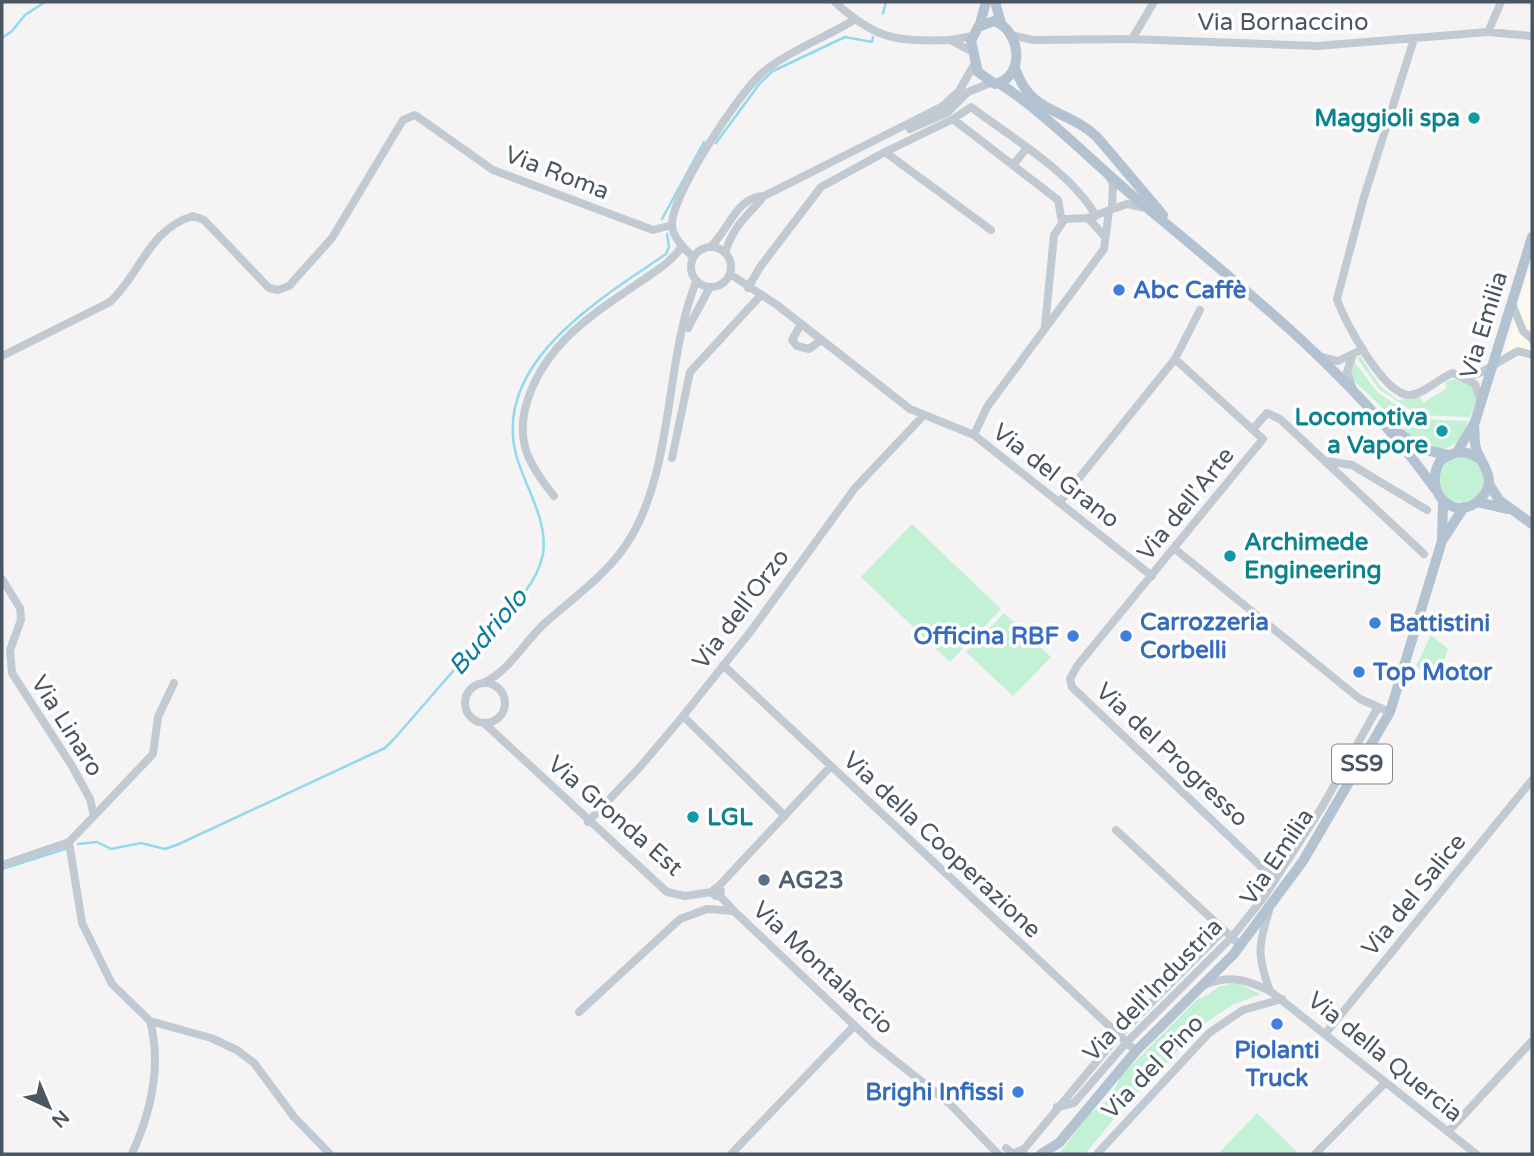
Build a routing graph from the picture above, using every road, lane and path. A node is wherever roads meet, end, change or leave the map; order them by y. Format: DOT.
graph roads {
  1 [pos="835,2"];
  2 [pos="986,2"];
  3 [pos="995,2"];
  4 [pos="1154,2"];
  5 [pos="1501,2"];
  6 [pos="855,20"];
  7 [pos="1001,23"];
  8 [pos="975,31"];
  9 [pos="1488,32"];
  10 [pos="1011,35"];
  11 [pos="1532,36"];
  12 [pos="1132,39"];
  13 [pos="1414,39"];
  14 [pos="950,40"];
  15 [pos="1033,40"];
  16 [pos="1016,53"];
  17 [pos="974,57"];
  18 [pos="1016,70"];
  19 [pos="995,83"];
  20 [pos="953,120"];
  21 [pos="865,148"];
  22 [pos="1026,149"];
  23 [pos="885,152"];
  24 [pos="1013,165"];
  25 [pos="1108,174"];
  26 [pos="764,196"];
  27 [pos="1147,208"];
  28 [pos="1110,209"];
  29 [pos="1092,217"];
  30 [pos="1062,222"];
  31 [pos="672,225"];
  32 [pos="991,230"];
  33 [pos="1177,231"];
  34 [pos="1105,237"];
  35 [pos="1532,237"];
  36 [pos="682,246"];
  37 [pos="711,246"];
  38 [pos="725,253"];
  39 [pos="692,257"];
  40 [pos="727,278"];
  41 [pos="696,282"];
  42 [pos="710,287"];
  43 [pos="746,287"];
  44 [pos="761,295"];
  45 [pos="1513,306"];
  46 [pos="1200,310"];
  47 [pos="802,324"];
  48 [pos="1045,326"];
  49 [pos="683,337"];
  50 [pos="1532,339"];
  51 [pos="821,340"];
  52 [pos="1363,349"];
  53 [pos="1532,353"];
  54 [pos="2,356"];
  55 [pos="1317,356"];
  56 [pos="1352,357"];
  57 [pos="1175,359"];
  58 [pos="1496,362"];
  59 [pos="1465,377"];
  60 [pos="1353,389"];
  61 [pos="1481,404"];
  62 [pos="922,417"];
  63 [pos="1381,418"];
  64 [pos="1474,425"];
  65 [pos="1253,429"];
  66 [pos="974,435"];
  67 [pos="1452,454"];
  68 [pos="672,458"];
  69 [pos="1481,460"];
  70 [pos="1326,461"];
  71 [pos="1489,484"];
  72 [pos="1435,489"];
  73 [pos="554,496"];
  74 [pos="1443,501"];
  75 [pos="1477,502"];
  76 [pos="1059,503"];
  77 [pos="1464,507"];
  78 [pos="1510,509"];
  79 [pos="1427,510"];
  80 [pos="1532,524"];
  81 [pos="1442,541"];
  82 [pos="1175,549"];
  83 [pos="1424,554"];
  84 [pos="1152,576"];
  85 [pos="2,579"];
  86 [pos="723,665"];
  87 [pos="506,669"];
  88 [pos="485,682"];
  89 [pos="174,684"];
  90 [pos="1072,687"];
  91 [pos="499,688"];
  92 [pos="1377,709"];
  93 [pos="1390,712"];
  94 [pos="683,716"];
  95 [pos="499,717"];
  96 [pos="484,723"];
  97 [pos="502,741"];
  98 [pos="830,766"];
  99 [pos="1532,780"];
  100 [pos="1322,807"];
  101 [pos="1332,813"];
  102 [pos="94,816"];
  103 [pos="785,816"];
  104 [pos="588,822"];
  105 [pos="1116,830"];
  106 [pos="69,842"];
  107 [pos="2,865"];
  108 [pos="1275,880"];
  109 [pos="716,892"];
  110 [pos="734,911"];
  111 [pos="1269,911"];
  112 [pos="1224,930"];
  113 [pos="1232,937"];
  114 [pos="1241,946"];
  115 [pos="1179,975"];
  116 [pos="1186,983"];
  117 [pos="1202,986"];
  118 [pos="1270,990"];
  119 [pos="1282,999"];
  120 [pos="1146,1008"];
  121 [pos="579,1012"];
  122 [pos="1153,1016"];
  123 [pos="150,1021"];
  124 [pos="855,1026"];
  125 [pos="1325,1034"];
  126 [pos="1118,1036"];
  127 [pos="1532,1041"];
  128 [pos="1126,1043"];
  129 [pos="1136,1051"];
  130 [pos="1089,1070"];
  131 [pos="1097,1076"];
  132 [pos="1385,1083"];
  133 [pos="1057,1107"];
  134 [pos="1448,1132"];
  135 [pos="1058,1149"];
  136 [pos="1002,1151"];
  137 [pos="132,1154"];
  138 [pos="330,1154"];
  139 [pos="731,1154"];
  140 [pos="1041,1154"];
  141 [pos="1097,1154"];
  142 [pos="1315,1154"];
  143 [pos="1476,1154"];
  1 -- 6 [label="street"];
  2 -- 8 [label="main road"];
  3 -- 7 [label="main road"];
  4 -- 12 [label="street"];
  5 -- 9 [label="street"];
  6 -- 14 [label="street"];
  6 -- 31 [label="street"];
  7 -- 8 [label="main road"];
  7 -- 10 [label="main road"];
  8 -- 14 [label="street"];
  8 -- 17 [label="main road"];
  9 -- 11 [label="street, Via Bornaccino"];
  9 -- 13 [label="street, Via Bornaccino"];
  10 -- 15 [label="street, Via Bornaccino"];
  10 -- 16 [label="main road"];
  12 -- 13 [label="street, Via Bornaccino"];
  12 -- 15 [label="street, Via Bornaccino"];
  13 -- 52 [label="street"];
  14 -- 17 [label="street"];
  15 -- 16 [label="street"];
  16 -- 18 [label="main road"];
  17 -- 19 [label="main road"];
  17 -- 21 [label="street"];
  18 -- 19 [label="main road"];
  18 -- 33 [label="main road"];
  19 -- 21 [label="street"];
  19 -- 25 [label="main road"];
  20 -- 22 [label="street"];
  20 -- 23 [label="street"];
  20 -- 24 [label="street"];
  21 -- 26 [label="street"];
  22 -- 24 [label="street"];
  22 -- 29 [label="street"];
  23 -- 32 [label="street"];
  23 -- 43 [label="street"];
  24 -- 30 [label="street"];
  25 -- 27 [label="main road"];
  25 -- 28 [label="street"];
  26 -- 37 [label="street"];
  26 -- 38 [label="street"];
  27 -- 28 [label="street"];
  27 -- 33 [label="main road"];
  28 -- 29 [label="street"];
  28 -- 34 [label="street"];
  29 -- 30 [label="street"];
  29 -- 34 [label="street"];
  30 -- 48 [label="street"];
  31 -- 36 [label="street"];
  31 -- 54 [label="street, Via Roma"];
  33 -- 55 [label="main road"];
  34 -- 48 [label="street"];
  35 -- 45 [label="main road, Via Emilia"];
  36 -- 39 [label="street"];
  36 -- 73 [label="street"];
  37 -- 38 [label="street"];
  37 -- 39 [label="street"];
  38 -- 40 [label="street"];
  39 -- 41 [label="street, Via Gronda Est"];
  40 -- 42 [label="street"];
  40 -- 43 [label="street, Via del Grano"];
  41 -- 42 [label="street"];
  41 -- 49 [label="street, Via Gronda Est"];
  42 -- 49 [label="street, Via Gronda Est"];
  43 -- 44 [label="street, Via del Grano"];
  44 -- 47 [label="street, Via del Grano"];
  44 -- 68 [label="street"];
  45 -- 50 [label="street"];
  45 -- 58 [label="main road, Via Emilia"];
  46 -- 57 [label="street"];
  47 -- 51 [label="street, Via del Grano"];
  47 -- 51 [label="street"];
  48 -- 66 [label="street"];
  49 -- 87 [label="street, Via Gronda Est"];
  51 -- 62 [label="street, Via del Grano"];
  52 -- 56 [label="street"];
  52 -- 59 [label="street"];
  53 -- 58 [label="street"];
  55 -- 56 [label="street"];
  55 -- 60 [label="main road"];
  56 -- 60 [label="street"];
  57 -- 65 [label="street, Via dell'Arte"];
  57 -- 76 [label="street"];
  58 -- 59 [label="street"];
  58 -- 61 [label="main road, Via Emilia"];
  59 -- 61 [label="street"];
  60 -- 63 [label="main road"];
  61 -- 64 [label="main road, Via Emilia"];
  62 -- 66 [label="street, Via del Grano"];
  62 -- 86 [label="street, Via dell'Orzo"];
  63 -- 67 [label="main road"];
  63 -- 72 [label="main road"];
  64 -- 67 [label="main road, Via Emilia"];
  64 -- 69 [label="main road, Via Emilia"];
  65 -- 70 [label="street"];
  65 -- 82 [label="street, Via dell'Arte"];
  66 -- 76 [label="street, Via del Grano"];
  67 -- 69 [label="main road"];
  67 -- 72 [label="main road, Via Emilia"];
  69 -- 71 [label="main road, Via Emilia"];
  70 -- 79 [label="street"];
  70 -- 83 [label="street"];
  71 -- 75 [label="main road"];
  71 -- 78 [label="main road"];
  72 -- 74 [label="main road"];
  74 -- 77 [label="main road"];
  74 -- 81 [label="main road, Via Emilia / SS9"];
  75 -- 77 [label="main road"];
  75 -- 78 [label="main road"];
  76 -- 84 [label="street, Via del Grano"];
  77 -- 81 [label="main road, Via Emilia / SS9"];
  78 -- 80 [label="main road"];
  81 -- 93 [label="main road, Via Emilia / SS9"];
  82 -- 84 [label="street, Via dell'Arte"];
  82 -- 92 [label="street"];
  84 -- 90 [label="street, Via dell'Arte"];
  85 -- 102 [label="street, Via Linaro"];
  86 -- 94 [label="street, Via dell'Orzo"];
  86 -- 98 [label="street, Via della Cooperazione"];
  87 -- 88 [label="street, Via Gronda Est"];
  87 -- 91 [label="street, Via Gronda Est"];
  88 -- 91 [label="street"];
  88 -- 96 [label="street, Via Gronda Est"];
  89 -- 102 [label="street, Via Linaro"];
  90 -- 108 [label="street, Via del Progresso"];
  91 -- 95 [label="street, Via Gronda Est"];
  92 -- 93 [label="street"];
  92 -- 100 [label="street, Via dell'Industria"];
  93 -- 101 [label="main road, Via Emilia / SS9"];
  94 -- 103 [label="street"];
  94 -- 104 [label="street, Via dell'Orzo"];
  95 -- 96 [label="street"];
  95 -- 97 [label="street, Via Gronda Est"];
  96 -- 97 [label="street, Via Gronda Est"];
  97 -- 104 [label="street, Via Gronda Est"];
  98 -- 103 [label="street"];
  98 -- 126 [label="street, Via della Cooperazione"];
  99 -- 125 [label="street, Via del Salice"];
  100 -- 101 [label="street"];
  100 -- 108 [label="street, Via dell'Industria"];
  101 -- 111 [label="main road, Via Emilia / SS9"];
  102 -- 106 [label="street, Via Linaro"];
  103 -- 109 [label="street"];
  104 -- 109 [label="street, Via Gronda Est"];
  105 -- 112 [label="street"];
  106 -- 107 [label="street"];
  106 -- 123 [label="street"];
  108 -- 113 [label="street, Via dell'Industria"];
  109 -- 110 [label="street"];
  110 -- 121 [label="street, Via Montalaccio"];
  110 -- 124 [label="street, Via Montalaccio"];
  111 -- 114 [label="main road, Via Emilia / SS9"];
  111 -- 118 [label="street, Via della Quercia"];
  112 -- 113 [label="street"];
  112 -- 115 [label="street, Via dell'Industria"];
  113 -- 114 [label="street"];
  113 -- 116 [label="street, Via dell'Industria"];
  114 -- 117 [label="main road, Via Emilia / SS9"];
  115 -- 116 [label="street"];
  115 -- 120 [label="street, Via dell'Industria"];
  116 -- 122 [label="street, Via dell'Industria"];
  117 -- 118 [label="street, Via della Quercia"];
  117 -- 129 [label="main road, Via Emilia / SS9"];
  118 -- 119 [label="street, Via della Quercia"];
  119 -- 125 [label="street, Via della Quercia"];
  119 -- 141 [label="street, Via del Pino"];
  120 -- 122 [label="street"];
  120 -- 126 [label="street, Via dell'Industria"];
  122 -- 128 [label="street, Via dell'Industria"];
  123 -- 137 [label="street"];
  123 -- 138 [label="street"];
  124 -- 136 [label="street, Via Montalaccio"];
  124 -- 139 [label="street"];
  125 -- 132 [label="street, Via della Quercia"];
  126 -- 128 [label="street, Via della Cooperazione"];
  126 -- 130 [label="street, Via dell'Industria"];
  127 -- 134 [label="street"];
  128 -- 129 [label="street, Via della Cooperazione"];
  128 -- 131 [label="street, Via dell'Industria"];
  129 -- 135 [label="main road, Via Emilia / SS9"];
  130 -- 131 [label="street"];
  130 -- 133 [label="street, Via dell'Industria"];
  131 -- 133 [label="street, Via dell'Industria"];
  132 -- 134 [label="street, Via della Quercia"];
  132 -- 142 [label="street"];
  133 -- 136 [label="street, Via dell'Industria"];
  134 -- 143 [label="street, Via della Quercia"];
  135 -- 140 [label="main road, Via Emilia / SS9"];
}
